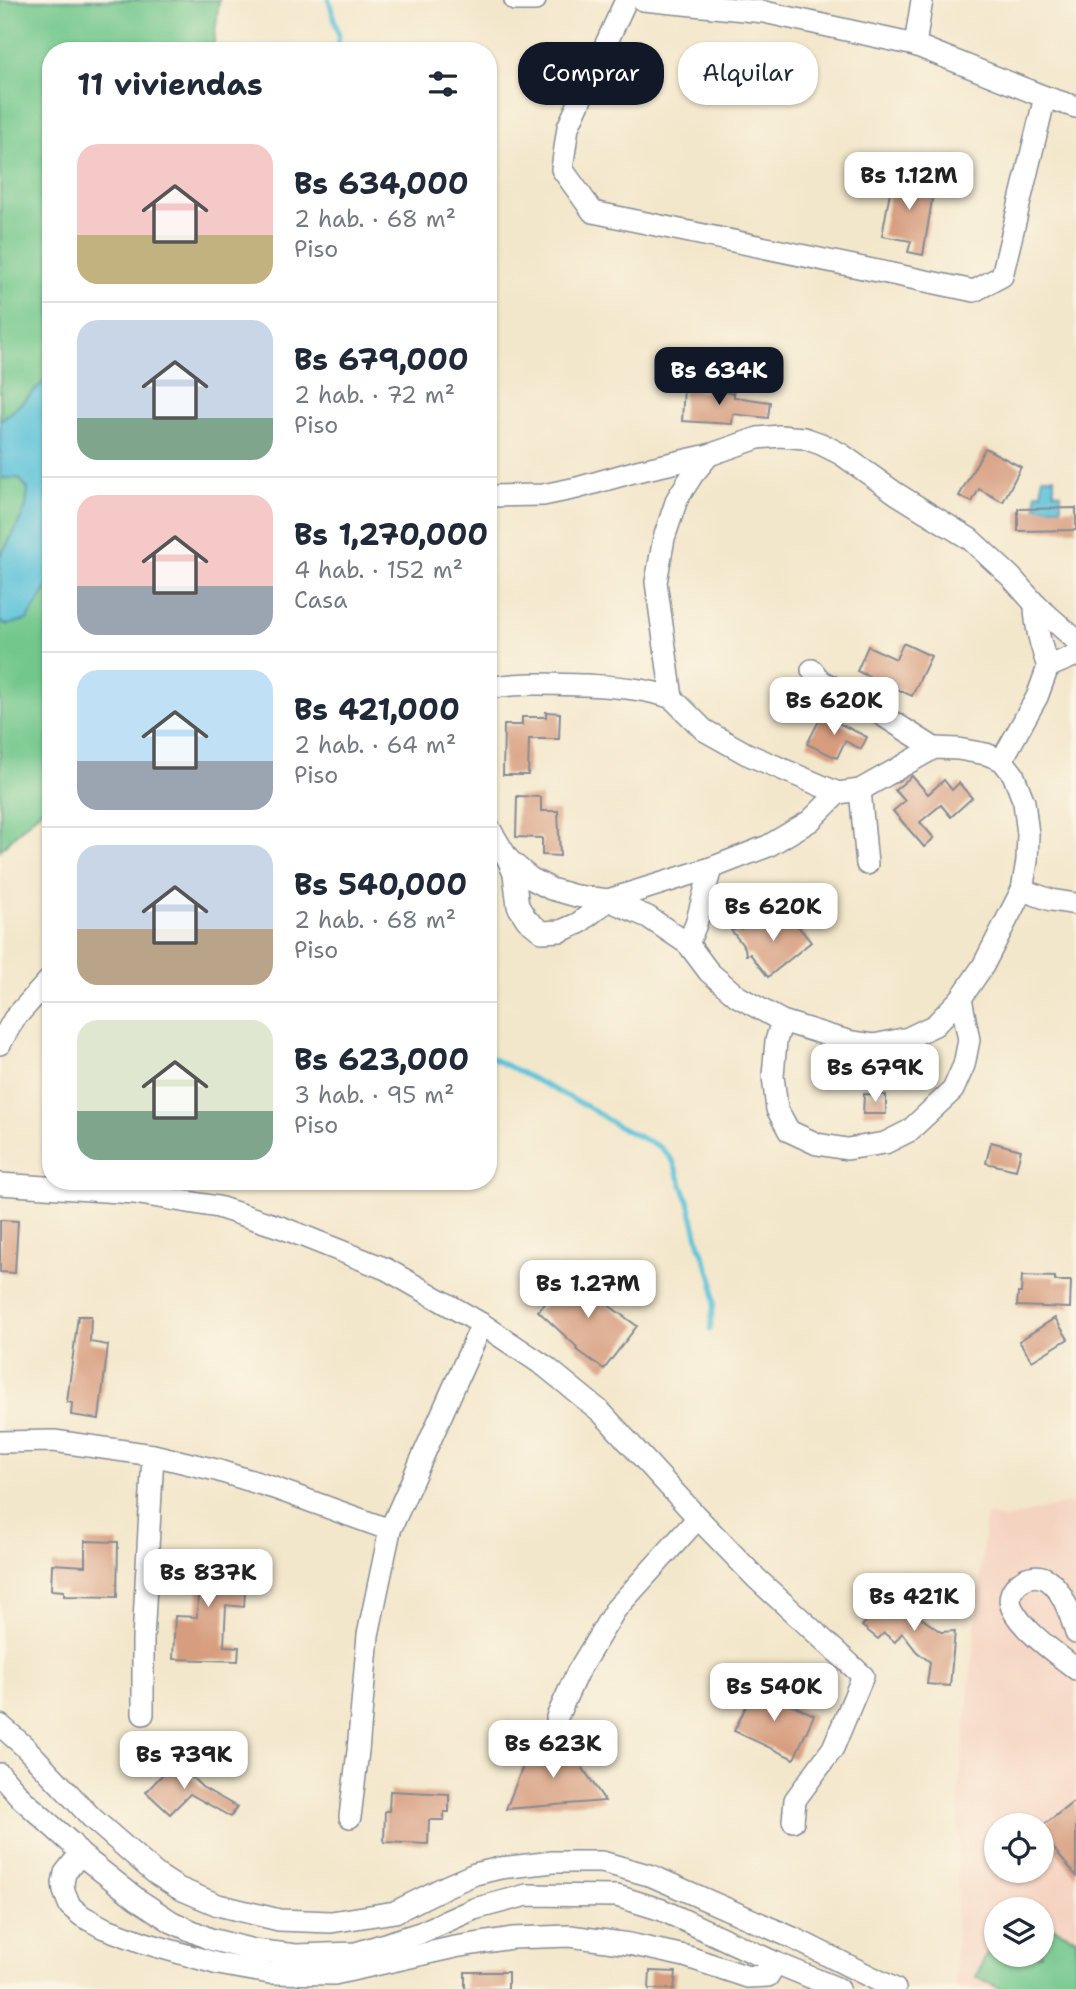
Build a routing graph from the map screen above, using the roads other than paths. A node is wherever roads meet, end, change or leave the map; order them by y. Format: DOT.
graph roads {
  1 [pos="515,0"];
  2 [pos="535,0"];
  3 [pos="626,0"];
  4 [pos="643,0"];
  5 [pos="922,0"];
  6 [pos="915,45"];
  7 [pos="1045,97"];
  8 [pos="1076,107"];
  9 [pos="709,455"];
  10 [pos="497,496"];
  11 [pos="1035,604"];
  12 [pos="1076,640"];
  13 [pos="1076,655"];
  14 [pos="1048,667"];
  15 [pos="812,670"];
  16 [pos="497,686"];
  17 [pos="672,698"];
  18 [pos="934,748"];
  19 [pos="1002,760"];
  20 [pos="860,790"];
  21 [pos="838,793"];
  22 [pos="497,841"];
  23 [pos="508,859"];
  24 [pos="867,864"];
  25 [pos="711,868"];
  26 [pos="1022,890"];
  27 [pos="608,901"];
  28 [pos="1076,904"];
  29 [pos="688,944"];
  30 [pos="42,988"];
  31 [pos="961,998"];
  32 [pos="782,1021"];
  33 [pos="0,1044"];
  34 [pos="0,1184"];
  35 [pos="42,1187"];
  36 [pos="89,1190"];
  37 [pos="482,1324"];
  38 [pos="0,1442"];
  39 [pos="153,1455"];
  40 [pos="698,1518"];
  41 [pos="390,1530"];
  42 [pos="1076,1633"];
  43 [pos="1076,1669"];
  44 [pos="143,1714"];
  45 [pos="557,1717"];
  46 [pos="0,1725"];
  47 [pos="0,1774"];
  48 [pos="66,1792"];
  49 [pos="36,1812"];
  50 [pos="350,1817"];
  51 [pos="93,1818"];
  52 [pos="793,1821"];
  53 [pos="75,1849"];
  54 [pos="705,1899"];
  55 [pos="691,1923"];
  56 [pos="776,1963"];
  57 [pos="839,1989"];
  58 [pos="895,1989"];
  1 -- 2 [label="street"];
  3 -- 7 [label="street"];
  4 -- 6 [label="street"];
  5 -- 6 [label="street"];
  6 -- 7 [label="street"];
  7 -- 8 [label="street"];
  9 -- 10 [label="street"];
  9 -- 11 [label="street"];
  9 -- 17 [label="street"];
  11 -- 12 [label="street"];
  11 -- 14 [label="street"];
  13 -- 14 [label="street"];
  14 -- 19 [label="street"];
  15 -- 18 [label="street"];
  16 -- 17 [label="street"];
  17 -- 21 [label="street"];
  18 -- 19 [label="street"];
  18 -- 20 [label="street"];
  19 -- 26 [label="street"];
  20 -- 21 [label="street"];
  20 -- 24 [label="street"];
  21 -- 25 [label="street"];
  22 -- 23 [label="street"];
  23 -- 27 [label="street"];
  23 -- 27 [label="street"];
  25 -- 27 [label="street"];
  25 -- 29 [label="street"];
  26 -- 28 [label="street"];
  26 -- 31 [label="street"];
  27 -- 29 [label="street"];
  29 -- 32 [label="street"];
  30 -- 33 [label="street"];
  31 -- 32 [label="street"];
  31 -- 32 [label="street"];
  34 -- 35 [label="street"];
  36 -- 37 [label="street"];
  37 -- 40 [label="street"];
  37 -- 41 [label="street"];
  38 -- 39 [label="street"];
  39 -- 41 [label="street"];
  39 -- 44 [label="street"];
  40 -- 45 [label="street"];
  40 -- 52 [label="street"];
  41 -- 50 [label="street"];
  42 -- 43 [label="street"];
  46 -- 48 [label="street"];
  47 -- 49 [label="street"];
  48 -- 49 [label="street"];
  48 -- 51 [label="street"];
  49 -- 53 [label="street"];
  51 -- 53 [label="street"];
  51 -- 54 [label="street"];
  53 -- 55 [label="street"];
  53 -- 56 [label="street"];
  54 -- 55 [label="street"];
  54 -- 58 [label="street"];
  55 -- 56 [label="street"];
  56 -- 57 [label="street"];
}
